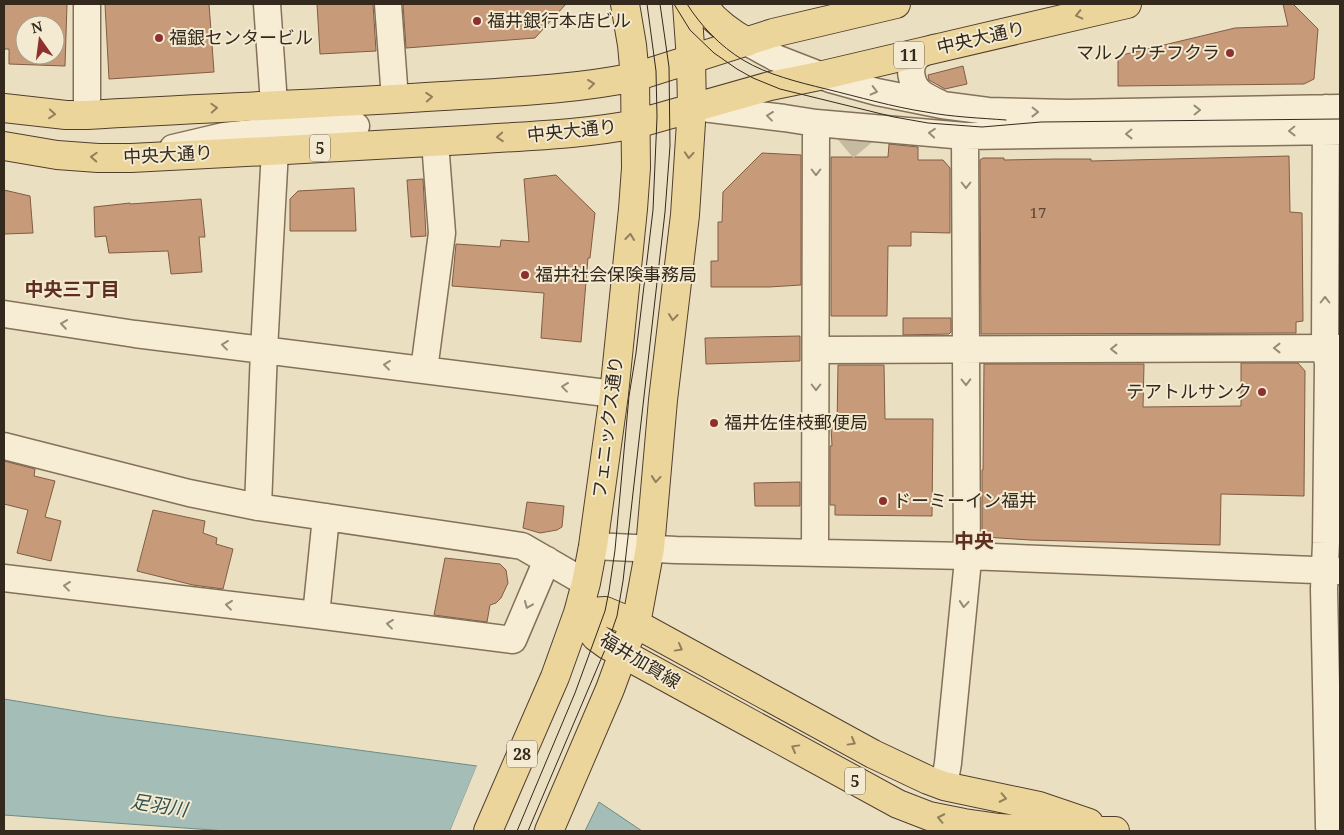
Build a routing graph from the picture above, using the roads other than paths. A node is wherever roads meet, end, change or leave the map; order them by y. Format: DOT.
graph roads {
  1 [pos="87,4"];
  2 [pos="267,4"];
  3 [pos="388,4"];
  4 [pos="625,4"];
  5 [pos="688,4"];
  6 [pos="702,4"];
  7 [pos="896,4"];
  8 [pos="1127,4"];
  9 [pos="854,9"];
  10 [pos="747,42"];
  11 [pos="935,48"];
  12 [pos="691,60"];
  13 [pos="819,76"];
  14 [pos="635,77"];
  15 [pos="395,99"];
  16 [pos="274,104"];
  17 [pos="942,105"];
  18 [pos="692,107"];
  19 [pos="4,108"];
  20 [pos="87,115"];
  21 [pos="1333,119"];
  22 [pos="816,123"];
  23 [pos="636,124"];
  24 [pos="356,126"];
  25 [pos="965,136"];
  26 [pos="435,142"];
  27 [pos="4,146"];
  28 [pos="275,150"];
  29 [pos="131,158"];
  30 [pos="4,314"];
  31 [pos="1333,348"];
  32 [pos="965,349"];
  33 [pos="264,350"];
  34 [pos="816,350"];
  35 [pos="424,370"];
  36 [pos="614,394"];
  37 [pos="1334,436"];
  38 [pos="4,446"];
  39 [pos="258,507"];
  40 [pos="326,517"];
  41 [pos="593,546"];
  42 [pos="650,548"];
  43 [pos="815,552"];
  44 [pos="967,556"];
  45 [pos="547,560"];
  46 [pos="1333,571"];
  47 [pos="4,578"];
  48 [pos="586,583"];
  49 [pos="578,613"];
  50 [pos="316,615"];
  51 [pos="636,624"];
  52 [pos="623,654"];
  53 [pos="944,786"];
  54 [pos="998,830"];
  55 [pos="488,831"];
  56 [pos="550,831"];
  57 [pos="1113,831"];
  58 [pos="1330,831"];
  1 -- 20 [label="street"];
  2 -- 16 [label="street"];
  3 -- 15 [label="street"];
  4 -- 14 [label="main road, フェニックス通り"];
  5 -- 12 [label="main road"];
  6 -- 10 [label="main road"];
  7 -- 9 [label="main road"];
  8 -- 11 [label="main road, 中央大通り / 11, one-way"];
  9 -- 10 [label="main road"];
  10 -- 12 [label="main road"];
  10 -- 13 [label="street"];
  11 -- 13 [label="main road, 中央大通り / 11"];
  11 -- 17 [label="street"];
  12 -- 14 [label="main road"];
  12 -- 18 [label="main road"];
  13 -- 17 [label="street, one-way"];
  13 -- 18 [label="main road, 中央大通り / 11"];
  15 -- 14 [label="main road, one-way"];
  14 -- 23 [label="main road, フェニックス通り"];
  15 -- 16 [label="main road"];
  20 -- 16 [label="main road, one-way"];
  17 -- 21 [label="street, one-way"];
  22 -- 18 [label="street, one-way"];
  18 -- 23 [label="main road, 中央大通り"];
  18 -- 42 [label="main road, one-way"];
  19 -- 20 [label="main road, one-way"];
  21 -- 25 [label="street, one-way"];
  31 -- 21 [label="street, one-way"];
  25 -- 22 [label="street, one-way"];
  22 -- 34 [label="street, one-way"];
  23 -- 26 [label="main road, 中央大通り / 5, one-way"];
  36 -- 23 [label="main road, フェニックス通り, one-way"];
  24 -- 29 [label="street"];
  25 -- 32 [label="street, one-way"];
  26 -- 28 [label="main road, 中央大通り / 5"];
  26 -- 35 [label="street"];
  29 -- 27 [label="main road, 中央大通り / 5, one-way"];
  28 -- 29 [label="main road, 中央大通り / 5"];
  28 -- 33 [label="street"];
  33 -- 30 [label="street, one-way"];
  31 -- 32 [label="street, one-way"];
  31 -- 37 [label="street"];
  32 -- 34 [label="street"];
  32 -- 44 [label="street, one-way"];
  35 -- 33 [label="street, one-way"];
  33 -- 39 [label="street"];
  34 -- 43 [label="street, one-way"];
  36 -- 35 [label="street, one-way"];
  36 -- 41 [label="main road, フェニックス通り"];
  37 -- 46 [label="street"];
  38 -- 39 [label="street"];
  39 -- 40 [label="street"];
  40 -- 45 [label="street"];
  40 -- 50 [label="street"];
  41 -- 42 [label="street"];
  41 -- 48 [label="main road, フェニックス通り"];
  42 -- 43 [label="street"];
  42 -- 51 [label="main road"];
  43 -- 44 [label="street"];
  44 -- 46 [label="street"];
  44 -- 53 [label="street, one-way"];
  45 -- 48 [label="street"];
  45 -- 50 [label="street, one-way"];
  46 -- 58 [label="street"];
  50 -- 47 [label="street, one-way"];
  48 -- 49 [label="main road, フェニックス通り"];
  49 -- 51 [label="main road, 福井加賀線 / 5"];
  49 -- 52 [label="main road, 福井加賀線 / 5"];
  49 -- 55 [label="main road, フェニックス通り / 28"];
  51 -- 52 [label="main road"];
  51 -- 53 [label="main road, 福井加賀線 / 5, one-way"];
  54 -- 52 [label="main road, 福井加賀線 / 5, one-way"];
  52 -- 56 [label="main road"];
  53 -- 57 [label="main road, 福井加賀線 / 5, one-way"];
  54 -- 57 [label="main road, 福井加賀線 / 5"];
}
